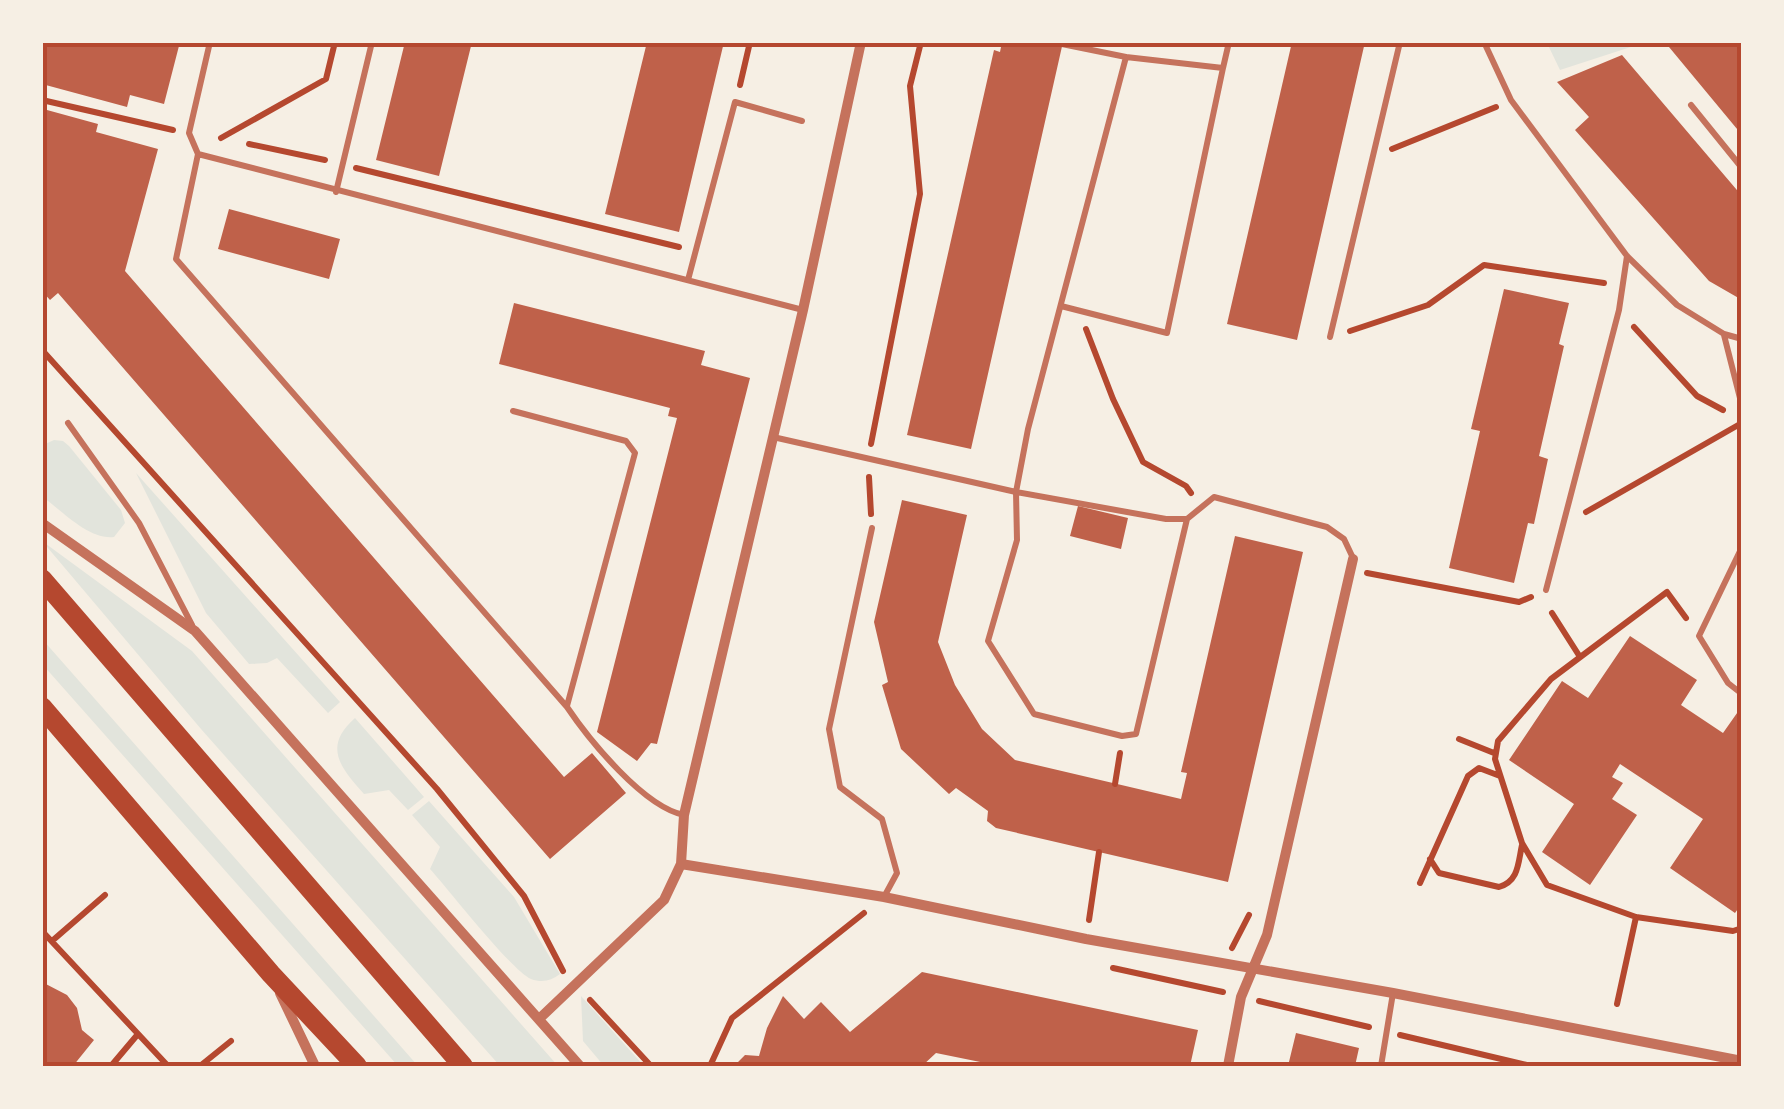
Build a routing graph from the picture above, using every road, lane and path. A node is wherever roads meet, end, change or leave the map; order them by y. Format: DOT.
graph roads {
  1 [pos="210,42"];
  2 [pos="335,42"];
  3 [pos="372,42"];
  4 [pos="750,42"];
  5 [pos="862,42"];
  6 [pos="921,42"];
  7 [pos="1228,42"];
  8 [pos="1400,42"];
  9 [pos="1484,42"];
  10 [pos="1062,44"];
  11 [pos="1126,58"];
  12 [pos="1223,68"];
  13 [pos="42,100"];
  14 [pos="1511,100"];
  15 [pos="735,102"];
  16 [pos="1691,105"];
  17 [pos="802,122"];
  18 [pos="190,133"];
  19 [pos="221,138"];
  20 [pos="198,154"];
  21 [pos="1374,156"];
  22 [pos="342,164"];
  23 [pos="1742,168"];
  24 [pos="336,192"];
  25 [pos="696,251"];
  26 [pos="1627,256"];
  27 [pos="688,280"];
  28 [pos="1625,287"];
  29 [pos="1061,306"];
  30 [pos="804,310"];
  31 [pos="1619,310"];
  32 [pos="1724,334"];
  33 [pos="1330,337"];
  34 [pos="1742,339"];
  35 [pos="42,350"];
  36 [pos="1742,406"];
  37 [pos="513,411"];
  38 [pos="1726,412"];
  39 [pos="68,422"];
  40 [pos="1742,424"];
  41 [pos="773,437"];
  42 [pos="868,460"];
  43 [pos="1186,486"];
  44 [pos="1016,492"];
  45 [pos="1187,519"];
  46 [pos="42,523"];
  47 [pos="1562,526"];
  48 [pos="872,528"];
  49 [pos="1742,547"];
  50 [pos="1352,565"];
  51 [pos="42,579"];
  52 [pos="1546,590"];
  53 [pos="1552,614"];
  54 [pos="195,631"];
  55 [pos="1699,636"];
  56 [pos="1580,657"];
  57 [pos="1742,694"];
  58 [pos="42,707"];
  59 [pos="567,707"];
  60 [pos="1122,736"];
  61 [pos="1459,739"];
  62 [pos="1494,753"];
  63 [pos="1501,776"];
  64 [pos="1115,784"];
  65 [pos="684,815"];
  66 [pos="1522,844"];
  67 [pos="1099,852"];
  68 [pos="1430,859"];
  69 [pos="681,864"];
  70 [pos="1420,882"];
  71 [pos="105,896"];
  72 [pos="884,896"];
  73 [pos="863,914"];
  74 [pos="1636,917"];
  75 [pos="882,918"];
  76 [pos="1742,928"];
  77 [pos="42,931"];
  78 [pos="1086,939"];
  79 [pos="52,941"];
  80 [pos="1107,967"];
  81 [pos="1254,969"];
  82 [pos="564,972"];
  83 [pos="271,974"];
  84 [pos="1394,993"];
  85 [pos="1240,996"];
  86 [pos="590,1000"];
  87 [pos="1617,1004"];
  88 [pos="538,1019"];
  89 [pos="1387,1032"];
  90 [pos="138,1034"];
  91 [pos="231,1041"];
  92 [pos="1742,1061"];
  93 [pos="111,1066"];
  94 [pos="168,1066"];
  95 [pos="200,1066"];
  96 [pos="315,1066"];
  97 [pos="356,1066"];
  98 [pos="463,1066"];
  99 [pos="580,1066"];
  100 [pos="651,1066"];
  101 [pos="710,1066"];
  102 [pos="1228,1066"];
  103 [pos="1382,1066"];
  104 [pos="1531,1066"];
  1 -- 18 [label="lane"];
  2 -- 19 [label="path"];
  3 -- 22 [label="lane"];
  4 -- 15 [label="path"];
  5 -- 30 [label="street"];
  6 -- 42 [label="path"];
  7 -- 12 [label="lane"];
  8 -- 21 [label="lane"];
  9 -- 14 [label="lane"];
  10 -- 11 [label="lane"];
  11 -- 12 [label="lane"];
  11 -- 29 [label="lane"];
  12 -- 29 [label="lane"];
  13 -- 18 [label="path"];
  14 -- 21 [label="path"];
  14 -- 26 [label="lane"];
  15 -- 17 [label="lane"];
  15 -- 25 [label="lane"];
  16 -- 23 [label="lane"];
  18 -- 19 [label="path"];
  18 -- 20 [label="lane"];
  19 -- 22 [label="path"];
  20 -- 24 [label="lane"];
  20 -- 59 [label="lane"];
  21 -- 33 [label="lane"];
  22 -- 24 [label="lane"];
  22 -- 25 [label="path"];
  24 -- 27 [label="lane"];
  25 -- 27 [label="lane"];
  26 -- 28 [label="lane"];
  26 -- 32 [label="lane"];
  27 -- 30 [label="lane"];
  28 -- 31 [label="lane"];
  28 -- 33 [label="path"];
  29 -- 43 [label="path"];
  29 -- 44 [label="lane"];
  30 -- 41 [label="street"];
  31 -- 38 [label="path"];
  31 -- 47 [label="lane"];
  32 -- 34 [label="lane"];
  32 -- 36 [label="lane"];
  35 -- 82 [label="path"];
  37 -- 59 [label="lane"];
  39 -- 54 [label="lane"];
  40 -- 47 [label="path"];
  41 -- 42 [label="lane"];
  41 -- 65 [label="street"];
  42 -- 44 [label="lane"];
  42 -- 48 [label="path"];
  44 -- 45 [label="lane"];
  44 -- 60 [label="lane"];
  45 -- 50 [label="lane"];
  45 -- 60 [label="lane"];
  46 -- 54 [label="street"];
  47 -- 52 [label="lane"];
  48 -- 72 [label="lane"];
  49 -- 55 [label="lane"];
  50 -- 52 [label="path"];
  50 -- 81 [label="street"];
  51 -- 98 [label="main road"];
  53 -- 56 [label="path"];
  54 -- 88 [label="street"];
  55 -- 56 [label="path"];
  55 -- 57 [label="lane"];
  56 -- 62 [label="path"];
  58 -- 83 [label="main road"];
  59 -- 65 [label="lane"];
  60 -- 64 [label="path"];
  61 -- 62 [label="path"];
  62 -- 63 [label="path"];
  63 -- 66 [label="path"];
  63 -- 68 [label="path"];
  65 -- 69 [label="street"];
  66 -- 68 [label="path"];
  66 -- 74 [label="path"];
  67 -- 78 [label="path"];
  68 -- 70 [label="path"];
  69 -- 72 [label="street"];
  69 -- 88 [label="street"];
  71 -- 79 [label="path"];
  72 -- 73 [label="path"];
  72 -- 78 [label="street"];
  73 -- 75 [label="path"];
  73 -- 101 [label="path"];
  74 -- 76 [label="path"];
  74 -- 87 [label="path"];
  77 -- 79 [label="path"];
  78 -- 81 [label="street"];
  79 -- 90 [label="path"];
  80 -- 85 [label="path"];
  81 -- 84 [label="street"];
  81 -- 85 [label="street"];
  83 -- 96 [label="street"];
  83 -- 97 [label="main road"];
  84 -- 89 [label="lane"];
  84 -- 92 [label="street"];
  85 -- 89 [label="path"];
  85 -- 102 [label="street"];
  86 -- 100 [label="path"];
  88 -- 99 [label="street"];
  89 -- 103 [label="lane"];
  89 -- 104 [label="path"];
  90 -- 93 [label="path"];
  90 -- 94 [label="path"];
  91 -- 95 [label="path"];
}
